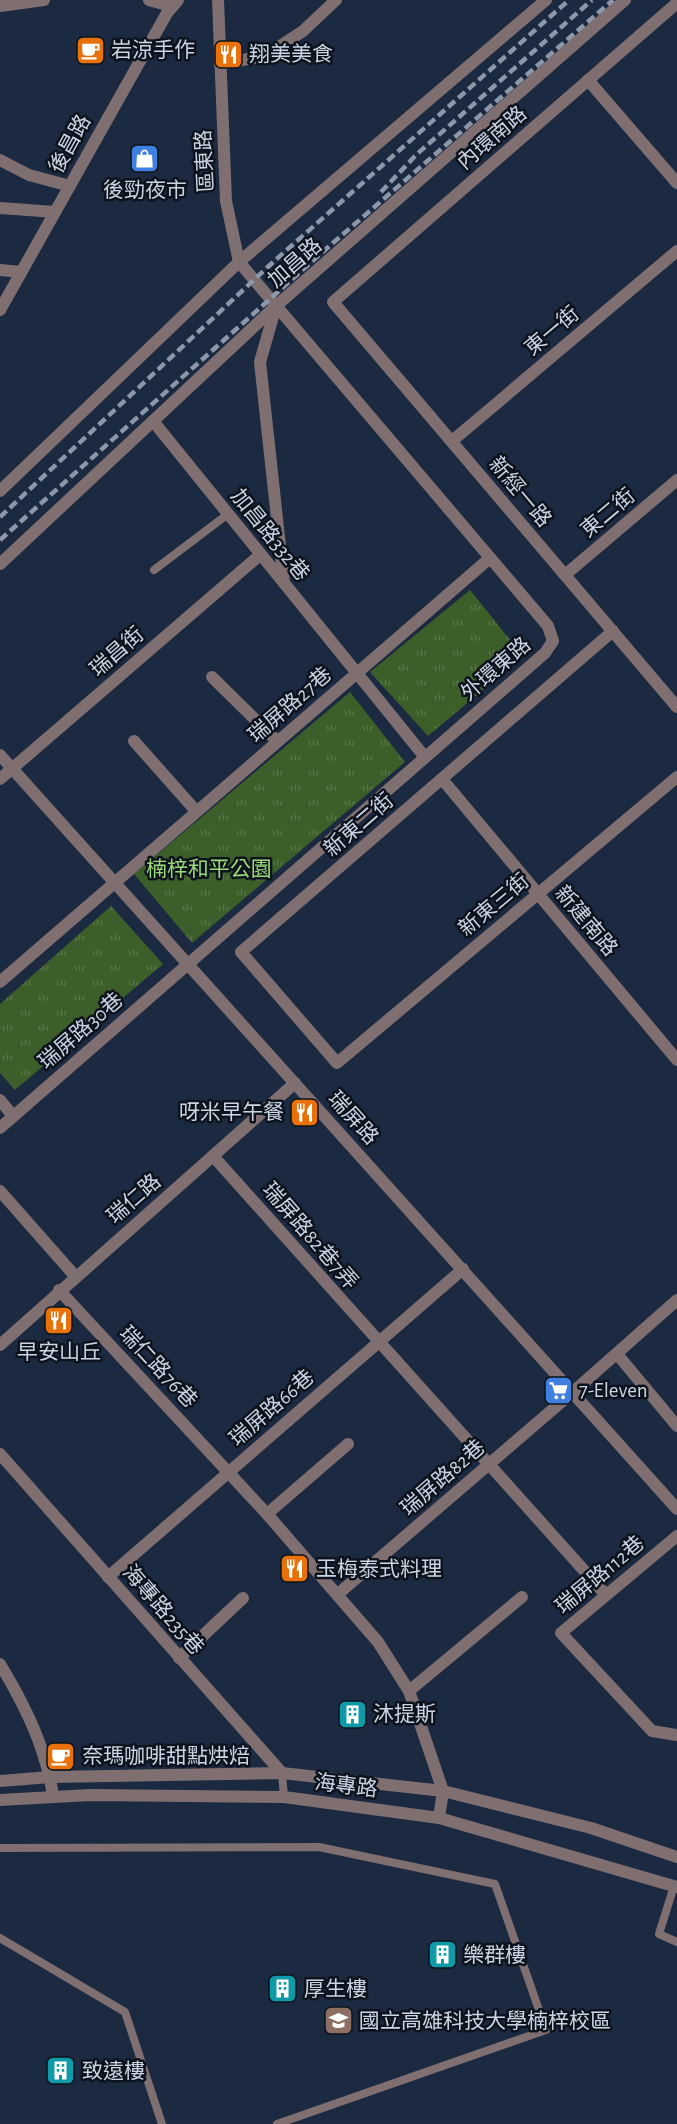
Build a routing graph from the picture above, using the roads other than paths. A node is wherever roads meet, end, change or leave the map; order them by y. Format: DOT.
graph roads {
  1 [pos="44,0"];
  2 [pos="149,0"];
  3 [pos="218,0"];
  4 [pos="336,0"];
  5 [pos="546,0"];
  6 [pos="625,0"];
  7 [pos="174,3"];
  8 [pos="677,3"];
  9 [pos="0,6"];
  10 [pos="220,64"];
  11 [pos="588,80"];
  12 [pos="0,160"];
  13 [pos="677,183"];
  14 [pos="70,186"];
  15 [pos="0,208"];
  16 [pos="55,212"];
  17 [pos="677,251"];
  18 [pos="239,262"];
  19 [pos="0,270"];
  20 [pos="21,272"];
  21 [pos="333,302"];
  22 [pos="276,306"];
  23 [pos="0,310"];
  24 [pos="153,421"];
  25 [pos="452,441"];
  26 [pos="677,480"];
  27 [pos="0,491"];
  28 [pos="228,514"];
  29 [pos="260,555"];
  30 [pos="490,558"];
  31 [pos="0,564"];
  32 [pos="154,570"];
  33 [pos="565,575"];
  34 [pos="285,583"];
  35 [pos="613,632"];
  36 [pos="357,674"];
  37 [pos="212,677"];
  38 [pos="677,707"];
  39 [pos="134,741"];
  40 [pos="277,741"];
  41 [pos="0,755"];
  42 [pos="424,756"];
  43 [pos="12,768"];
  44 [pos="677,777"];
  45 [pos="0,779"];
  46 [pos="442,779"];
  47 [pos="196,811"];
  48 [pos="115,881"];
  49 [pos="538,894"];
  50 [pos="188,963"];
  51 [pos="0,982"];
  52 [pos="677,1060"];
  53 [pos="337,1063"];
  54 [pos="295,1083"];
  55 [pos="0,1100"];
  56 [pos="13,1116"];
  57 [pos="0,1128"];
  58 [pos="213,1156"];
  59 [pos="0,1191"];
  60 [pos="462,1269"];
  61 [pos="75,1276"];
  62 [pos="59,1290"];
  63 [pos="677,1300"];
  64 [pos="378,1343"];
  65 [pos="0,1345"];
  66 [pos="617,1354"];
  67 [pos="573,1392"];
  68 [pos="677,1426"];
  69 [pos="348,1444"];
  70 [pos="0,1454"];
  71 [pos="489,1464"];
  72 [pos="228,1471"];
  73 [pos="677,1509"];
  74 [pos="267,1514"];
  75 [pos="677,1536"];
  76 [pos="108,1577"];
  77 [pos="338,1594"];
  78 [pos="606,1595"];
  79 [pos="522,1597"];
  80 [pos="243,1599"];
  81 [pos="179,1658"];
  82 [pos="0,1664"];
  83 [pos="409,1691"];
  84 [pos="677,1735"];
  85 [pos="282,1773"];
  86 [pos="50,1777"];
  87 [pos="0,1781"];
  88 [pos="443,1791"];
  89 [pos="52,1796"];
  90 [pos="284,1797"];
  91 [pos="0,1800"];
  92 [pos="439,1818"];
  93 [pos="0,1848"];
  94 [pos="677,1857"];
  95 [pos="676,1884"];
  96 [pos="0,1938"];
  97 [pos="677,1942"];
  98 [pos="162,2124"];
  99 [pos="277,2124"];
  1 -- 9 [label="street"];
  2 -- 7 [label="street"];
  3 -- 10 [label="street, 區東路"];
  4 -- 10 [label="street"];
  5 -- 18 [label="street, 加昌路"];
  6 -- 22 [label="street, 加昌路"];
  7 -- 14 [label="street, 後昌路"];
  8 -- 11 [label="street, 內環南路"];
  10 -- 18 [label="street, 區東路"];
  11 -- 13 [label="street"];
  11 -- 21 [label="street, 內環南路"];
  12 -- 14 [label="street"];
  14 -- 16 [label="street, 後昌路"];
  15 -- 16 [label="street"];
  16 -- 20 [label="street, 後昌路"];
  17 -- 25 [label="street, 東一街"];
  18 -- 22 [label="street, 區東路"];
  18 -- 27 [label="street, 加昌路"];
  19 -- 20 [label="street"];
  20 -- 23 [label="street, 後昌路"];
  21 -- 25 [label="street, 新經一路"];
  22 -- 24 [label="street, 加昌路"];
  22 -- 30 [label="street, 外環東路"];
  22 -- 34 [label="street"];
  24 -- 28 [label="street, 加昌路332巷"];
  24 -- 31 [label="street, 加昌路"];
  25 -- 33 [label="street, 新經一路"];
  26 -- 33 [label="street, 東二街"];
  28 -- 29 [label="street, 加昌路332巷"];
  28 -- 32 [label="lane"];
  29 -- 34 [label="street, 加昌路332巷"];
  29 -- 43 [label="street, 瑞昌街"];
  30 -- 36 [label="street, 瑞屏路27巷"];
  30 -- 42 [label="street, 外環東路"];
  33 -- 35 [label="street, 新經一路"];
  34 -- 36 [label="street, 加昌路332巷"];
  35 -- 38 [label="street, 新經一路"];
  35 -- 46 [label="street, 新東二街"];
  36 -- 40 [label="street, 瑞屏路27巷"];
  36 -- 42 [label="street, 加昌路332巷"];
  37 -- 40 [label="street"];
  39 -- 47 [label="street"];
  40 -- 47 [label="street, 瑞屏路27巷"];
  41 -- 43 [label="street, 瑞屏路"];
  42 -- 50 [label="street, 外環東路"];
  43 -- 45 [label="street, 瑞昌街"];
  43 -- 48 [label="street, 瑞屏路"];
  44 -- 49 [label="street, 新東三街"];
  46 -- 49 [label="street, 新建南路"];
  46 -- 53 [label="street, 新東二街"];
  47 -- 48 [label="street, 瑞屏路27巷"];
  48 -- 50 [label="street, 瑞屏路"];
  48 -- 51 [label="street, 瑞屏路27巷"];
  49 -- 52 [label="street, 新建南路"];
  49 -- 53 [label="street, 新東三街"];
  50 -- 54 [label="street, 瑞屏路"];
  50 -- 56 [label="street, 瑞屏路30巷"];
  54 -- 58 [label="street, 瑞仁路"];
  54 -- 60 [label="street, 瑞屏路"];
  55 -- 56 [label="street"];
  56 -- 57 [label="street, 瑞屏路30巷"];
  58 -- 61 [label="street, 瑞仁路"];
  58 -- 64 [label="street, 瑞屏路82巷7弄"];
  59 -- 61 [label="street"];
  60 -- 64 [label="street, 瑞屏路66巷"];
  60 -- 67 [label="street, 瑞屏路"];
  61 -- 62 [label="street, 瑞仁路"];
  62 -- 65 [label="street, 瑞仁路"];
  62 -- 72 [label="street, 瑞仁路76巷"];
  63 -- 66 [label="street, 瑞屏路82巷"];
  64 -- 71 [label="street, 瑞屏路82巷7弄"];
  64 -- 72 [label="street, 瑞屏路66巷"];
  66 -- 67 [label="street, 瑞屏路82巷"];
  66 -- 68 [label="street"];
  67 -- 71 [label="street, 瑞屏路82巷"];
  67 -- 73 [label="street, 瑞屏路"];
  69 -- 74 [label="street"];
  70 -- 76 [label="street, 海專路235巷"];
  71 -- 77 [label="street, 瑞屏路82巷"];
  71 -- 78 [label="street"];
  72 -- 74 [label="street"];
  72 -- 76 [label="street, 瑞屏路66巷"];
  74 -- 77 [label="street"];
  75 -- 78 [label="street, 瑞屏路112巷"];
  76 -- 81 [label="street, 海專路235巷"];
  77 -- 83 [label="street"];
  78 -- 84 [label="street, 瑞屏路112巷"];
  79 -- 83 [label="street"];
  80 -- 81 [label="street"];
  81 -- 85 [label="street, 海專路235巷"];
  82 -- 86 [label="street"];
  83 -- 88 [label="street"];
  85 -- 86 [label="street, 海專路"];
  85 -- 88 [label="street, 海專路"];
  85 -- 90 [label="lane"];
  86 -- 87 [label="street, 海專路"];
  86 -- 89 [label="street"];
  88 -- 92 [label="street"];
  88 -- 94 [label="street, 海專路"];
  89 -- 90 [label="street, 海專路"];
  89 -- 91 [label="street, 海專路"];
  90 -- 92 [label="street, 海專路"];
  92 -- 95 [label="street, 海專路"];
  93 -- 99 [label="lane"];
  95 -- 97 [label="lane"];
  96 -- 98 [label="lane"];
}
